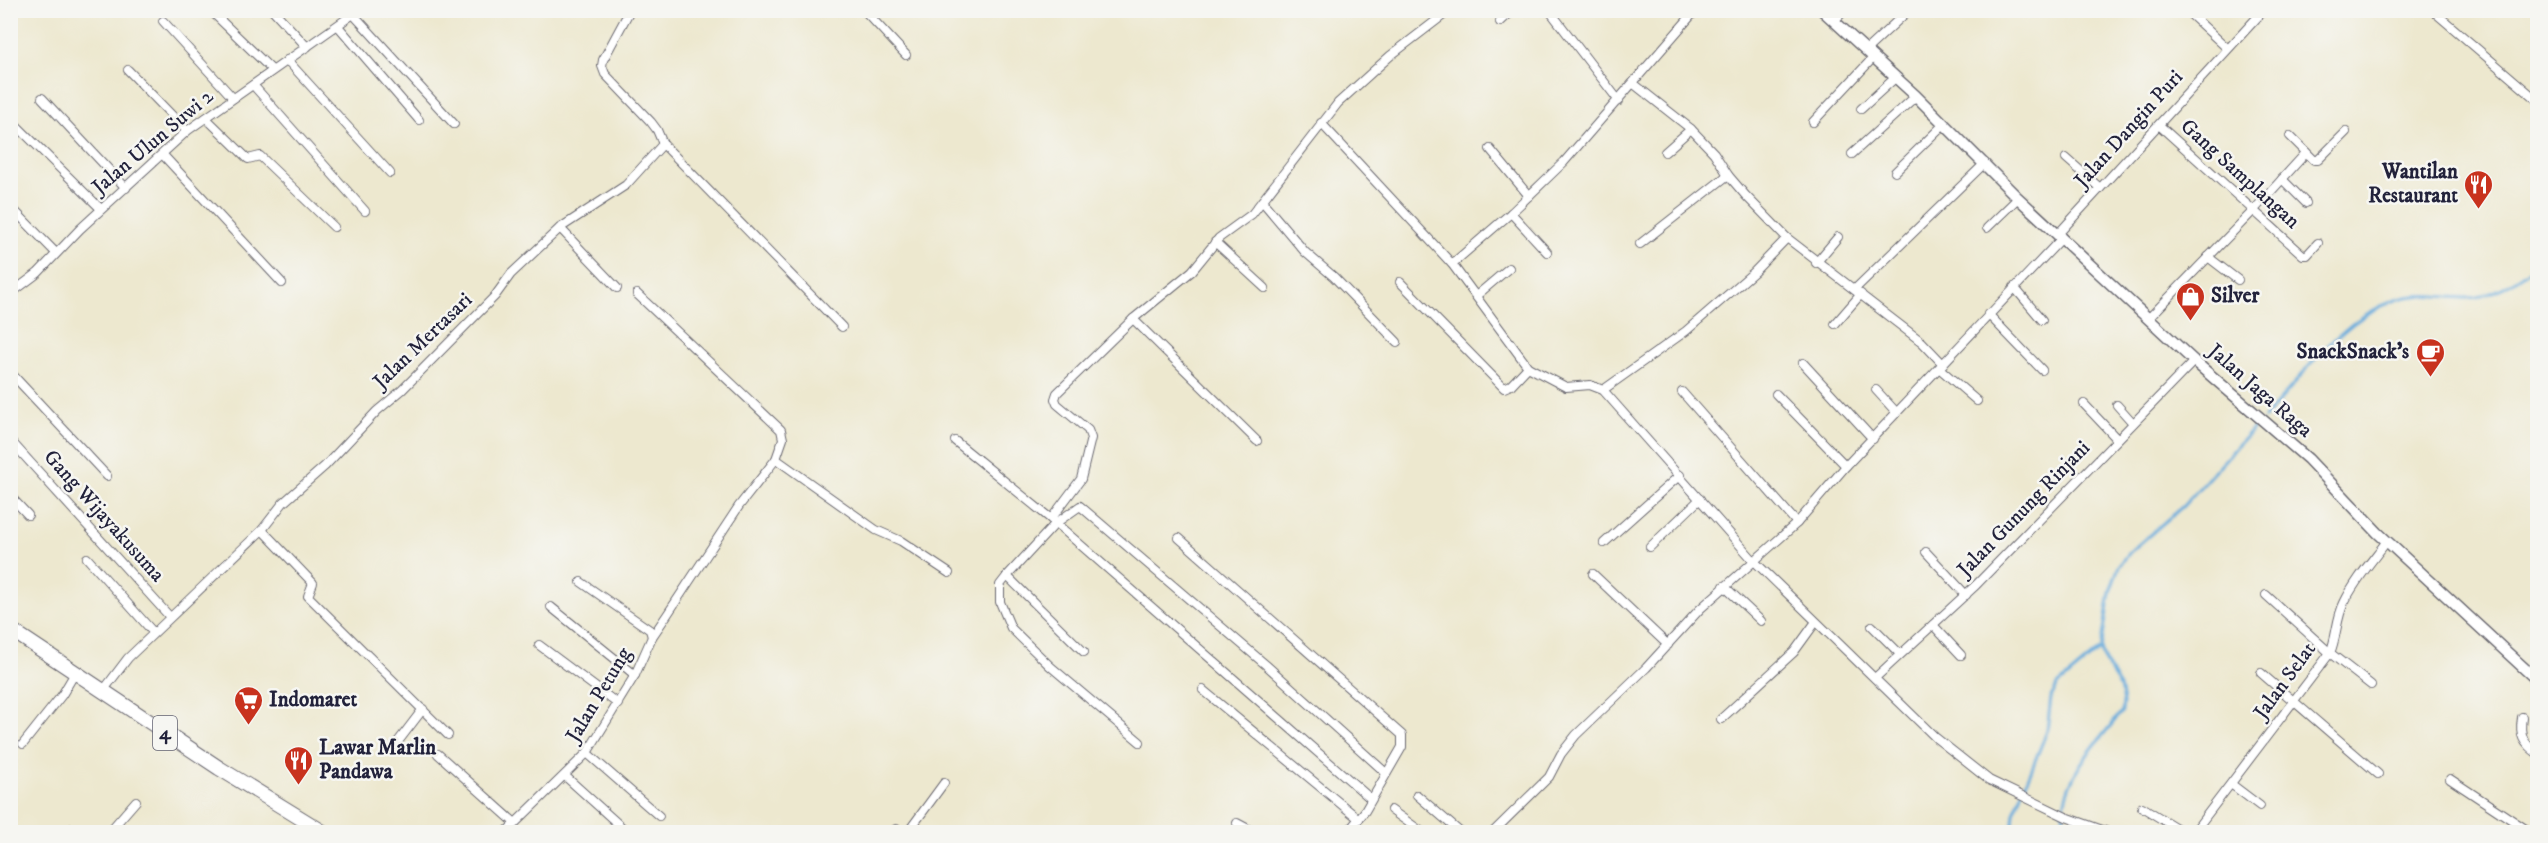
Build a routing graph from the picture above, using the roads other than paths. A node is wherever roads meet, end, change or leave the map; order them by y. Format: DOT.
graph roads {
  1 [pos="210,10"];
  2 [pos="273,10"];
  3 [pos="630,10"];
  4 [pos="864,10"];
  5 [pos="1450,10"];
  6 [pos="1513,10"];
  7 [pos="1549,10"];
  8 [pos="1696,10"];
  9 [pos="1822,10"];
  10 [pos="1845,10"];
  11 [pos="1909,10"];
  12 [pos="2186,10"];
  13 [pos="2264,10"];
  14 [pos="2432,10"];
  15 [pos="356,12"];
  16 [pos="164,21"];
  17 [pos="1834,21"];
  18 [pos="1500,22"];
  19 [pos="338,26"];
  20 [pos="307,47"];
  21 [pos="2227,48"];
  22 [pos="1869,54"];
  23 [pos="906,55"];
  24 [pos="287,60"];
  25 [pos="129,70"];
  26 [pos="272,70"];
  27 [pos="1895,78"];
  28 [pos="1634,84"];
  29 [pos="253,85"];
  30 [pos="1916,96"];
  31 [pos="42,98"];
  32 [pos="233,98"];
  33 [pos="2538,100"];
  34 [pos="1619,102"];
  35 [pos="1861,109"];
  36 [pos="206,118"];
  37 [pos="419,120"];
  38 [pos="12,121"];
  39 [pos="1814,122"];
  40 [pos="1321,123"];
  41 [pos="454,124"];
  42 [pos="1944,124"];
  43 [pos="2159,125"];
  44 [pos="1691,129"];
  45 [pos="187,132"];
  46 [pos="2346,132"];
  47 [pos="2290,136"];
  48 [pos="663,144"];
  49 [pos="1490,149"];
  50 [pos="1665,152"];
  51 [pos="2306,152"];
  52 [pos="1852,154"];
  53 [pos="163,155"];
  54 [pos="2066,158"];
  55 [pos="1985,163"];
  56 [pos="390,172"];
  57 [pos="1895,172"];
  58 [pos="1728,175"];
  59 [pos="2282,179"];
  60 [pos="126,188"];
  61 [pos="2100,188"];
  62 [pos="1529,196"];
  63 [pos="2018,198"];
  64 [pos="1262,201"];
  65 [pos="2306,203"];
  66 [pos="10,206"];
  67 [pos="101,209"];
  68 [pos="2254,210"];
  69 [pos="365,211"];
  70 [pos="1511,213"];
  71 [pos="334,227"];
  72 [pos="560,228"];
  73 [pos="1987,228"];
  74 [pos="2060,236"];
  75 [pos="1838,237"];
  76 [pos="1786,238"];
  77 [pos="1215,242"];
  78 [pos="2318,243"];
  79 [pos="1640,244"];
  80 [pos="1547,252"];
  81 [pos="56,253"];
  82 [pos="2208,258"];
  83 [pos="1816,263"];
  84 [pos="1452,264"];
  85 [pos="1509,268"];
  86 [pos="2238,280"];
  87 [pos="1400,282"];
  88 [pos="282,283"];
  89 [pos="2014,287"];
  90 [pos="617,288"];
  91 [pos="1266,288"];
  92 [pos="1858,292"];
  93 [pos="10,294"];
  94 [pos="636,294"];
  95 [pos="1476,296"];
  96 [pos="1988,314"];
  97 [pos="2149,318"];
  98 [pos="1133,320"];
  99 [pos="2042,320"];
  100 [pos="1835,324"];
  101 [pos="842,327"];
  102 [pos="1397,342"];
  103 [pos="2194,361"];
  104 [pos="1803,363"];
  105 [pos="1941,366"];
  106 [pos="1528,367"];
  107 [pos="2043,370"];
  108 [pos="10,372"];
  109 [pos="1603,390"];
  110 [pos="1876,390"];
  111 [pos="1682,392"];
  112 [pos="1776,394"];
  113 [pos="1977,401"];
  114 [pos="2084,404"];
  115 [pos="2117,405"];
  116 [pos="1897,413"];
  117 [pos="2133,423"];
  118 [pos="1873,439"];
  119 [pos="2117,439"];
  120 [pos="10,440"];
  121 [pos="955,441"];
  122 [pos="1257,441"];
  123 [pos="776,459"];
  124 [pos="1845,466"];
  125 [pos="1680,475"];
  126 [pos="107,476"];
  127 [pos="10,496"];
  128 [pos="1700,499"];
  129 [pos="28,515"];
  130 [pos="1054,521"];
  131 [pos="1797,523"];
  132 [pos="262,530"];
  133 [pos="1179,538"];
  134 [pos="2387,541"];
  135 [pos="1604,543"];
  136 [pos="1650,547"];
  137 [pos="1926,552"];
  138 [pos="87,558"];
  139 [pos="1754,561"];
  140 [pos="949,573"];
  141 [pos="1593,574"];
  142 [pos="1007,576"];
  143 [pos="581,582"];
  144 [pos="1724,586"];
  145 [pos="1966,595"];
  146 [pos="2266,595"];
  147 [pos="550,608"];
  148 [pos="170,617"];
  149 [pos="1761,621"];
  150 [pos="1815,622"];
  151 [pos="1933,625"];
  152 [pos="1872,626"];
  153 [pos="10,629"];
  154 [pos="153,632"];
  155 [pos="652,637"];
  156 [pos="539,645"];
  157 [pos="1668,645"];
  158 [pos="1084,652"];
  159 [pos="2330,653"];
  160 [pos="1900,654"];
  161 [pos="1961,655"];
  162 [pos="75,673"];
  163 [pos="2261,674"];
  164 [pos="635,675"];
  165 [pos="1875,678"];
  166 [pos="2538,681"];
  167 [pos="2371,685"];
  168 [pos="1203,690"];
  169 [pos="103,691"];
  170 [pos="2294,701"];
  171 [pos="618,704"];
  172 [pos="423,709"];
  173 [pos="2522,717"];
  174 [pos="1721,719"];
  175 [pos="448,735"];
  176 [pos="1140,742"];
  177 [pos="397,743"];
  178 [pos="23,744"];
  179 [pos="587,753"];
  180 [pos="438,754"];
  181 [pos="2538,754"];
  182 [pos="1386,773"];
  183 [pos="2378,774"];
  184 [pos="565,776"];
  185 [pos="2450,779"];
  186 [pos="944,783"];
  187 [pos="2231,784"];
  188 [pos="1417,795"];
  189 [pos="1371,799"];
  190 [pos="136,801"];
  191 [pos="2260,806"];
  192 [pos="2142,807"];
  193 [pos="1391,810"];
  194 [pos="659,816"];
  195 [pos="1359,819"];
  196 [pos="515,823"];
  197 [pos="1237,823"];
  198 [pos="65,832"];
  199 [pos="81,832"];
  200 [pos="109,832"];
  201 [pos="323,832"];
  202 [pos="506,832"];
  203 [pos="627,832"];
  204 [pos="892,832"];
  205 [pos="906,832"];
  206 [pos="1254,832"];
  207 [pos="1348,832"];
  208 [pos="1422,832"];
  209 [pos="1460,832"];
  210 [pos="1492,832"];
  211 [pos="2108,832"];
  212 [pos="2183,832"];
  213 [pos="2194,832"];
  214 [pos="2530,832"];
  1 -- 26 [label="street"];
  2 -- 20 [label="street"];
  3 -- 48 [label="street"];
  4 -- 23 [label="street"];
  5 -- 40 [label="street"];
  6 -- 18 [label="street"];
  7 -- 34 [label="street"];
  8 -- 28 [label="street"];
  9 -- 17 [label="street, Jalan Jaga Raga"];
  10 -- 17 [label="street"];
  11 -- 22 [label="street"];
  12 -- 21 [label="street"];
  13 -- 21 [label="street, Jalan Dangin Puri"];
  14 -- 33 [label="street"];
  15 -- 19 [label="street, Jalan Ulun Suwi 2"];
  15 -- 41 [label="street"];
  16 -- 32 [label="street"];
  17 -- 22 [label="street, Jalan Jaga Raga"];
  19 -- 20 [label="street, Jalan Ulun Suwi 2"];
  19 -- 37 [label="street"];
  20 -- 24 [label="street, Jalan Ulun Suwi 2"];
  21 -- 43 [label="street, Jalan Dangin Puri"];
  22 -- 27 [label="street, Jalan Jaga Raga"];
  22 -- 39 [label="street"];
  24 -- 26 [label="street, Jalan Ulun Suwi 2"];
  24 -- 56 [label="street"];
  25 -- 45 [label="street"];
  26 -- 29 [label="street, Jalan Ulun Suwi 2"];
  27 -- 30 [label="street, Jalan Jaga Raga"];
  27 -- 35 [label="street"];
  28 -- 34 [label="street"];
  28 -- 44 [label="street"];
  29 -- 32 [label="street, Jalan Ulun Suwi 2"];
  29 -- 69 [label="street"];
  30 -- 42 [label="street, Jalan Jaga Raga"];
  30 -- 52 [label="street"];
  31 -- 60 [label="street"];
  32 -- 36 [label="street, Jalan Ulun Suwi 2"];
  34 -- 62 [label="street"];
  36 -- 45 [label="street, Jalan Ulun Suwi 2"];
  36 -- 71 [label="street"];
  38 -- 67 [label="street"];
  40 -- 64 [label="street"];
  40 -- 84 [label="street"];
  42 -- 55 [label="street, Jalan Jaga Raga"];
  42 -- 57 [label="street"];
  43 -- 61 [label="street, Jalan Dangin Puri"];
  43 -- 68 [label="street, Gang Samplangan"];
  44 -- 50 [label="street"];
  44 -- 58 [label="street"];
  45 -- 53 [label="street, Jalan Ulun Suwi 2"];
  46 -- 51 [label="street"];
  47 -- 51 [label="street"];
  48 -- 72 [label="street, Jalan Mertasari"];
  48 -- 101 [label="street"];
  49 -- 62 [label="street"];
  51 -- 59 [label="street"];
  53 -- 60 [label="street, Jalan Ulun Suwi 2"];
  53 -- 88 [label="street"];
  54 -- 61 [label="street"];
  55 -- 63 [label="street, Jalan Jaga Raga"];
  55 -- 92 [label="street"];
  58 -- 76 [label="street"];
  58 -- 79 [label="street"];
  59 -- 65 [label="street"];
  59 -- 68 [label="street"];
  60 -- 67 [label="street, Jalan Ulun Suwi 2"];
  61 -- 74 [label="street, Jalan Dangin Puri"];
  62 -- 70 [label="street"];
  63 -- 73 [label="street"];
  63 -- 74 [label="street, Jalan Jaga Raga"];
  64 -- 77 [label="street"];
  64 -- 102 [label="street"];
  66 -- 81 [label="street"];
  67 -- 81 [label="street, Jalan Ulun Suwi 2"];
  68 -- 78 [label="street, Gang Samplangan"];
  68 -- 82 [label="street"];
  70 -- 80 [label="street"];
  70 -- 84 [label="street"];
  72 -- 90 [label="street"];
  72 -- 132 [label="street, Jalan Mertasari"];
  74 -- 89 [label="street, Jalan Dangin Puri"];
  74 -- 97 [label="street, Jalan Jaga Raga"];
  75 -- 83 [label="street"];
  76 -- 83 [label="street"];
  76 -- 109 [label="street"];
  77 -- 91 [label="street"];
  77 -- 98 [label="street"];
  81 -- 93 [label="street, Jalan Ulun Suwi 2"];
  82 -- 86 [label="street"];
  82 -- 97 [label="street"];
  83 -- 92 [label="street"];
  84 -- 95 [label="street"];
  85 -- 95 [label="street"];
  87 -- 106 [label="street"];
  89 -- 96 [label="street, Jalan Dangin Puri"];
  89 -- 99 [label="street"];
  92 -- 100 [label="street"];
  92 -- 105 [label="street"];
  94 -- 123 [label="street"];
  95 -- 106 [label="street"];
  96 -- 105 [label="street, Jalan Dangin Puri"];
  96 -- 107 [label="street"];
  97 -- 103 [label="street, Jalan Jaga Raga"];
  98 -- 122 [label="street"];
  98 -- 130 [label="street"];
  103 -- 117 [label="street, Jalan Gunung Rinjani"];
  103 -- 134 [label="street, Jalan Jaga Raga"];
  104 -- 118 [label="street"];
  105 -- 113 [label="street"];
  105 -- 116 [label="street, Jalan Dangin Puri"];
  106 -- 109 [label="street"];
  108 -- 126 [label="street"];
  109 -- 125 [label="street"];
  110 -- 116 [label="street"];
  111 -- 131 [label="street"];
  112 -- 124 [label="street"];
  114 -- 119 [label="street"];
  115 -- 117 [label="street"];
  116 -- 118 [label="street, Jalan Dangin Puri"];
  117 -- 119 [label="street, Jalan Gunung Rinjani"];
  118 -- 124 [label="street, Jalan Dangin Puri"];
  119 -- 145 [label="street, Jalan Gunung Rinjani"];
  120 -- 148 [label="street, Gang Wijayakusuma"];
  121 -- 130 [label="street"];
  123 -- 140 [label="street"];
  123 -- 155 [label="street"];
  124 -- 131 [label="street, Jalan Dangin Puri"];
  125 -- 128 [label="street"];
  125 -- 135 [label="street"];
  127 -- 129 [label="street"];
  128 -- 136 [label="street"];
  128 -- 139 [label="street"];
  130 -- 142 [label="street"];
  130 -- 182 [label="street"];
  130 -- 189 [label="street"];
  131 -- 139 [label="street, Jalan Dangin Puri"];
  132 -- 148 [label="street, Jalan Mertasari"];
  132 -- 172 [label="street"];
  133 -- 182 [label="street"];
  134 -- 159 [label="street, Jalan Selat"];
  134 -- 166 [label="street, Jalan Jaga Raga"];
  137 -- 145 [label="street"];
  138 -- 154 [label="street"];
  139 -- 144 [label="street, Jalan Dangin Puri"];
  139 -- 150 [label="street"];
  141 -- 157 [label="street"];
  142 -- 158 [label="street"];
  142 -- 176 [label="street"];
  143 -- 155 [label="street, Jalan Petung"];
  144 -- 149 [label="street"];
  144 -- 157 [label="street, Jalan Dangin Puri"];
  145 -- 151 [label="street, Jalan Gunung Rinjani"];
  146 -- 159 [label="street"];
  147 -- 164 [label="street"];
  148 -- 154 [label="street, Jalan Mertasari"];
  150 -- 165 [label="street"];
  150 -- 174 [label="street"];
  151 -- 160 [label="street, Jalan Gunung Rinjani"];
  151 -- 161 [label="street"];
  152 -- 160 [label="street"];
  153 -- 162 [label="highway, 4"];
  154 -- 169 [label="street, Jalan Mertasari"];
  155 -- 164 [label="street, Jalan Petung"];
  156 -- 171 [label="street"];
  157 -- 210 [label="street, Jalan Dangin Puri"];
  159 -- 167 [label="street"];
  159 -- 170 [label="street, Jalan Selat"];
  160 -- 165 [label="street, Jalan Gunung Rinjani"];
  162 -- 169 [label="highway, 4"];
  162 -- 178 [label="street"];
  163 -- 170 [label="street"];
  164 -- 171 [label="street, Jalan Petung"];
  165 -- 211 [label="street"];
  168 -- 195 [label="street"];
  169 -- 201 [label="highway, 4"];
  170 -- 183 [label="street"];
  170 -- 187 [label="street, Jalan Selat"];
  171 -- 179 [label="street, Jalan Petung"];
  172 -- 175 [label="street"];
  172 -- 177 [label="street"];
  173 -- 181 [label="street"];
  179 -- 184 [label="street, Jalan Petung"];
  179 -- 194 [label="street"];
  180 -- 196 [label="street"];
  182 -- 189 [label="street"];
  184 -- 196 [label="street, Jalan Petung"];
  184 -- 203 [label="street"];
  185 -- 214 [label="street"];
  186 -- 205 [label="street"];
  187 -- 191 [label="street"];
  187 -- 213 [label="street, Jalan Selat"];
  188 -- 209 [label="street"];
  189 -- 195 [label="street"];
  190 -- 200 [label="street"];
  192 -- 212 [label="street"];
  193 -- 208 [label="street"];
  195 -- 207 [label="street"];
  196 -- 202 [label="street, Jalan Petung"];
  197 -- 206 [label="street"];
  198 -- 199 [label="street"];
  204 -- 205 [label="street"];
}
